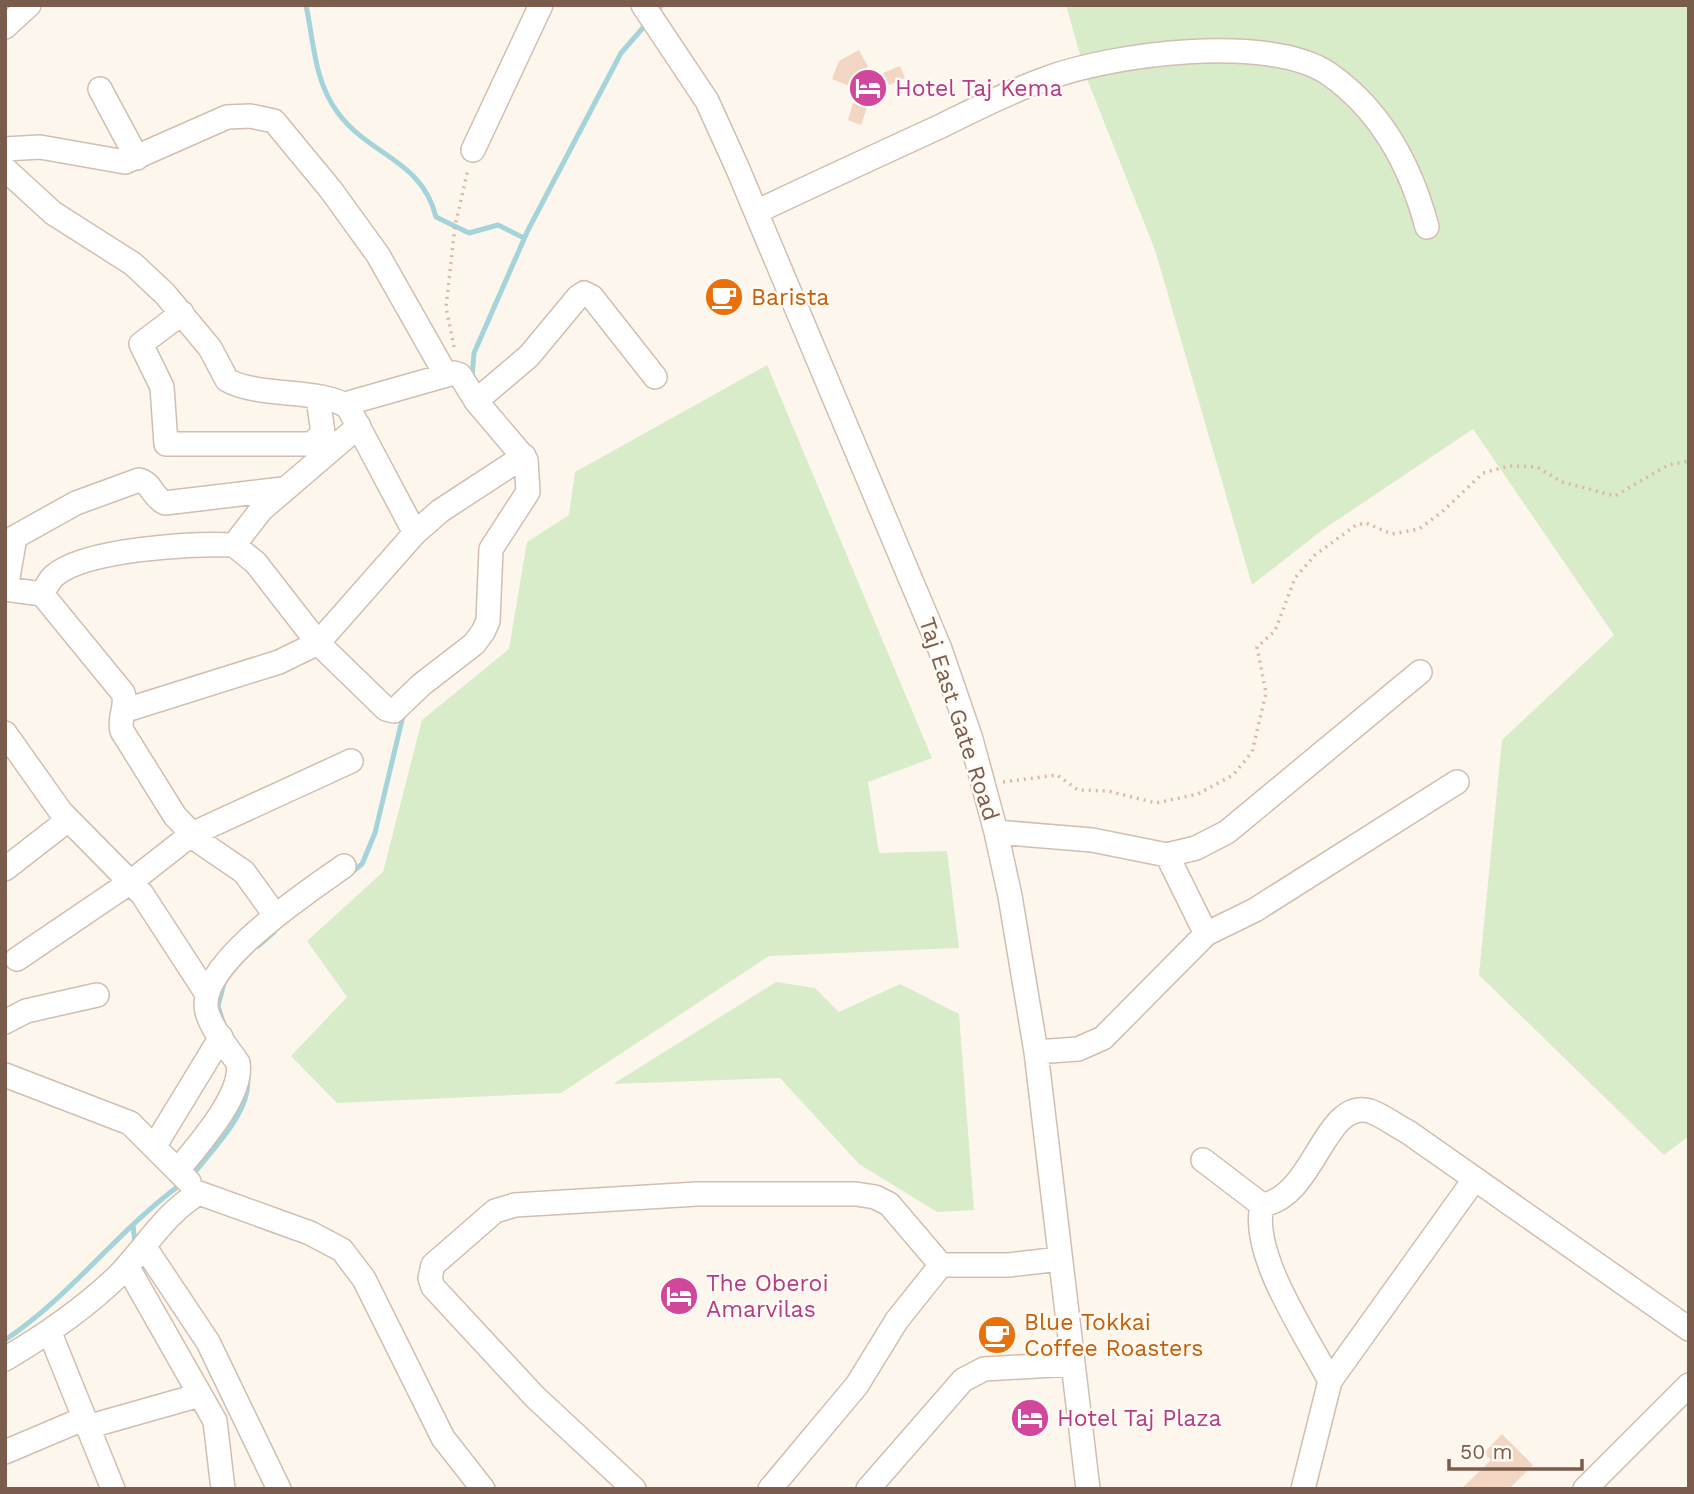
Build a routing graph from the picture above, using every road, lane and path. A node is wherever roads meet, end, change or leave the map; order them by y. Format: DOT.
graph roads {
  1 [pos="29,5"];
  2 [pos="541,5"];
  3 [pos="643,5"];
  4 [pos="5,27"];
  5 [pos="100,89"];
  6 [pos="5,149"];
  7 [pos="473,150"];
  8 [pos="137,158"];
  9 [pos="5,169"];
  10 [pos="756,212"];
  11 [pos="1427,227"];
  12 [pos="182,313"];
  13 [pos="452,374"];
  14 [pos="655,377"];
  15 [pos="318,398"];
  16 [pos="477,401"];
  17 [pos="345,404"];
  18 [pos="359,426"];
  19 [pos="524,456"];
  20 [pos="1689,461"];
  21 [pos="283,489"];
  22 [pos="415,533"];
  23 [pos="234,545"];
  24 [pos="6,589"];
  25 [pos="43,594"];
  26 [pos="318,643"];
  27 [pos="1420,672"];
  28 [pos="123,711"];
  29 [pos="5,733"];
  30 [pos="351,761"];
  31 [pos="1457,782"];
  32 [pos="983,785"];
  33 [pos="68,820"];
  34 [pos="996,832"];
  35 [pos="192,834"];
  36 [pos="1167,855"];
  37 [pos="344,866"];
  38 [pos="5,869"];
  39 [pos="132,881"];
  40 [pos="275,915"];
  41 [pos="1206,934"];
  42 [pos="18,958"];
  43 [pos="201,985"];
  44 [pos="97,995"];
  45 [pos="5,1022"];
  46 [pos="221,1037"];
  47 [pos="1036,1052"];
  48 [pos="5,1075"];
  49 [pos="154,1147"];
  50 [pos="1203,1160"];
  51 [pos="178,1170"];
  52 [pos="1474,1180"];
  53 [pos="199,1193"];
  54 [pos="1262,1205"];
  55 [pos="144,1246"];
  56 [pos="1060,1259"];
  57 [pos="941,1265"];
  58 [pos="127,1266"];
  59 [pos="1689,1329"];
  60 [pos="50,1333"];
  61 [pos="5,1359"];
  62 [pos="1071,1364"];
  63 [pos="1330,1381"];
  64 [pos="1689,1385"];
  65 [pos="200,1395"];
  66 [pos="85,1423"];
  67 [pos="5,1452"];
  68 [pos="113,1489"];
  69 [pos="223,1489"];
  70 [pos="279,1489"];
  71 [pos="483,1489"];
  72 [pos="634,1489"];
  73 [pos="770,1489"];
  74 [pos="868,1489"];
  75 [pos="1088,1489"];
  76 [pos="1303,1489"];
  77 [pos="1585,1489"];
  1 -- 4 [label="street"];
  2 -- 7 [label="street"];
  3 -- 10 [label="street, Taj East Gate Road"];
  5 -- 8 [label="street"];
  6 -- 8 [label="street"];
  7 -- 13 [label="path"];
  8 -- 13 [label="street"];
  9 -- 12 [label="street"];
  10 -- 11 [label="street"];
  10 -- 32 [label="street, Taj East Gate Road"];
  12 -- 15 [label="street"];
  12 -- 15 [label="street"];
  13 -- 16 [label="street"];
  13 -- 17 [label="street"];
  14 -- 16 [label="street"];
  15 -- 17 [label="street"];
  16 -- 19 [label="street"];
  17 -- 18 [label="street"];
  18 -- 21 [label="street"];
  18 -- 22 [label="street"];
  19 -- 22 [label="street"];
  19 -- 26 [label="street"];
  20 -- 32 [label="path"];
  21 -- 23 [label="street"];
  21 -- 24 [label="street"];
  22 -- 26 [label="street"];
  23 -- 25 [label="street"];
  23 -- 26 [label="street"];
  24 -- 25 [label="street"];
  25 -- 28 [label="street"];
  26 -- 28 [label="street"];
  27 -- 36 [label="street"];
  28 -- 35 [label="street"];
  29 -- 33 [label="street"];
  30 -- 35 [label="street"];
  31 -- 41 [label="street"];
  32 -- 34 [label="street, Taj East Gate Road"];
  33 -- 38 [label="street"];
  33 -- 39 [label="street"];
  34 -- 36 [label="street"];
  34 -- 47 [label="street, Taj East Gate Road"];
  35 -- 39 [label="street"];
  35 -- 40 [label="street"];
  36 -- 41 [label="street"];
  37 -- 40 [label="street"];
  39 -- 42 [label="street"];
  39 -- 43 [label="street"];
  40 -- 43 [label="street"];
  41 -- 47 [label="street"];
  43 -- 46 [label="street"];
  44 -- 45 [label="street"];
  46 -- 49 [label="street"];
  46 -- 51 [label="street"];
  47 -- 56 [label="street, Taj East Gate Road"];
  48 -- 49 [label="street"];
  49 -- 51 [label="street"];
  50 -- 54 [label="street"];
  51 -- 53 [label="street"];
  52 -- 54 [label="street"];
  52 -- 59 [label="street"];
  52 -- 63 [label="street"];
  53 -- 55 [label="street"];
  53 -- 71 [label="street"];
  54 -- 63 [label="street"];
  55 -- 58 [label="street"];
  55 -- 70 [label="street"];
  56 -- 57 [label="street"];
  56 -- 62 [label="street, Taj East Gate Road"];
  57 -- 72 [label="street"];
  57 -- 73 [label="street"];
  58 -- 60 [label="street"];
  58 -- 65 [label="street"];
  60 -- 61 [label="street"];
  60 -- 66 [label="street"];
  62 -- 74 [label="street"];
  62 -- 75 [label="street, Taj East Gate Road"];
  63 -- 76 [label="street"];
  64 -- 77 [label="street"];
  65 -- 66 [label="street"];
  65 -- 69 [label="street"];
  66 -- 67 [label="street"];
  66 -- 68 [label="street"];
}
